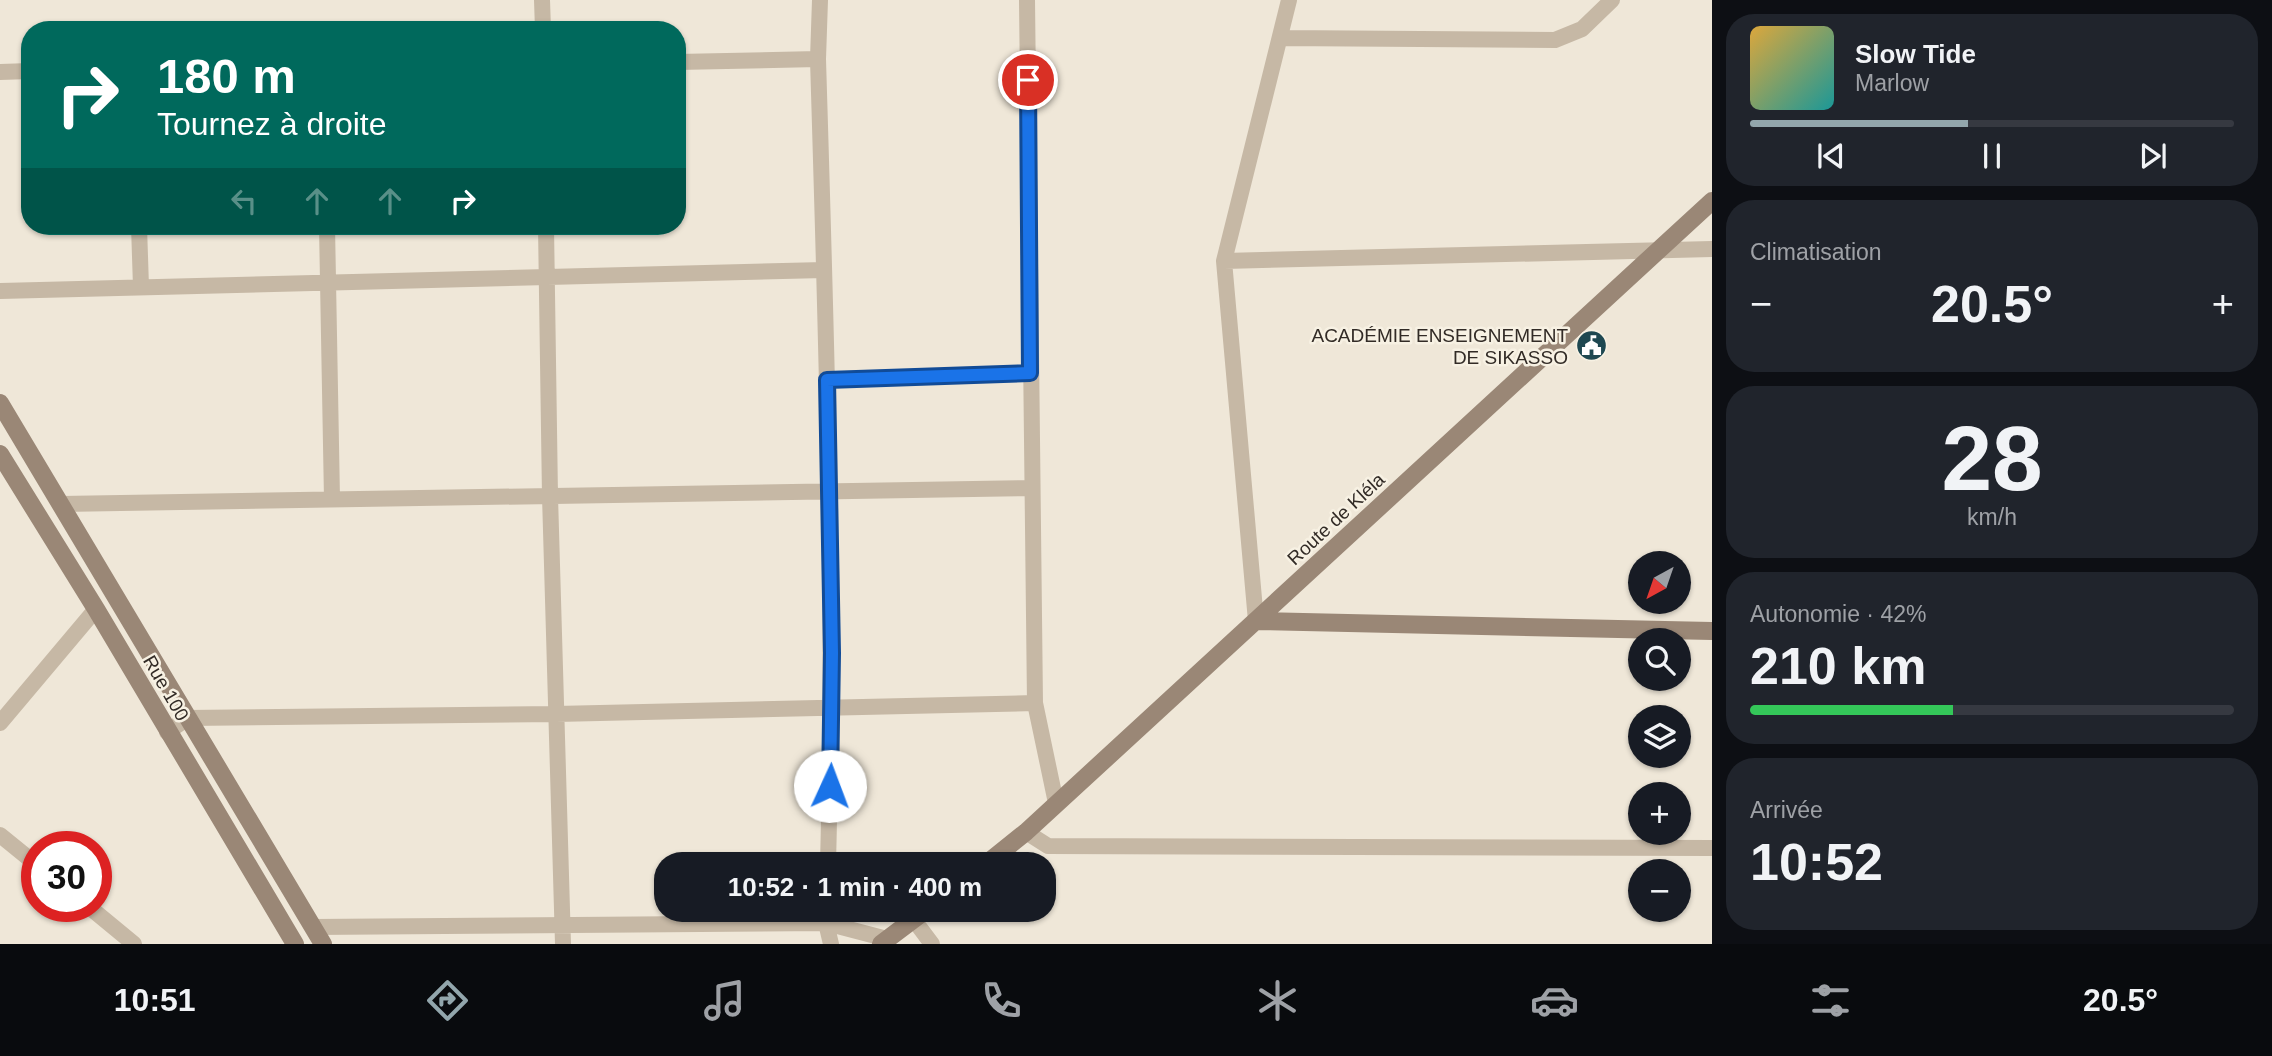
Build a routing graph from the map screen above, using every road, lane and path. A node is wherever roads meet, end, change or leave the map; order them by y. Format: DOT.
graph roads {
  1 [pos="542,0"];
  2 [pos="820,0"];
  3 [pos="1027,0"];
  4 [pos="1289,0"];
  5 [pos="1612,0"];
  6 [pos="543,21"];
  7 [pos="1280,38"];
  8 [pos="818,59"];
  9 [pos="686,62"];
  10 [pos="21,71"];
  11 [pos="0,72"];
  12 [pos="1712,201"];
  13 [pos="139,235"];
  14 [pos="327,235"];
  15 [pos="546,235"];
  16 [pos="1660,249"];
  17 [pos="1712,249"];
  18 [pos="1224,261"];
  19 [pos="824,270"];
  20 [pos="547,278"];
  21 [pos="328,282"];
  22 [pos="141,287"];
  23 [pos="0,291"];
  24 [pos="1030,373"];
  25 [pos="827,380"];
  26 [pos="0,403"];
  27 [pos="1,460"];
  28 [pos="1031,488"];
  29 [pos="830,492"];
  30 [pos="550,496"];
  31 [pos="332,499"];
  32 [pos="61,504"];
  33 [pos="96,609"];
  34 [pos="1256,621"];
  35 [pos="1712,631"];
  36 [pos="1035,702"];
  37 [pos="832,707"];
  38 [pos="556,714"];
  39 [pos="188,718"];
  40 [pos="0,723"];
  41 [pos="167,732"];
  42 [pos="1056,803"];
  43 [pos="1026,832"];
  44 [pos="0,835"];
  45 [pos="1712,848"];
  46 [pos="21,852"];
  47 [pos="828,852"];
  48 [pos="1001,852"];
  49 [pos="654,921"];
  50 [pos="107,922"];
  51 [pos="828,922"];
  52 [pos="840,922"];
  53 [pos="911,922"];
  54 [pos="923,922"];
  55 [pos="563,924"];
  56 [pos="313,927"];
  57 [pos="884,942"];
  58 [pos="134,944"];
  59 [pos="295,944"];
  60 [pos="323,944"];
  61 [pos="563,944"];
  62 [pos="831,944"];
  63 [pos="932,944"];
  1 -- 6 [label="street"];
  2 -- 8 [label="street"];
  3 -- 24 [label="street"];
  4 -- 7 [label="street"];
  5 -- 7 [label="street"];
  7 -- 18 [label="street"];
  8 -- 9 [label="street"];
  8 -- 19 [label="street"];
  10 -- 11 [label="street"];
  12 -- 16 [label="street, Route de Kléla"];
  13 -- 22 [label="street"];
  14 -- 21 [label="street"];
  15 -- 20 [label="street"];
  16 -- 17 [label="street"];
  16 -- 18 [label="street"];
  16 -- 34 [label="street, Route de Kléla"];
  18 -- 34 [label="street"];
  19 -- 20 [label="street"];
  19 -- 25 [label="street"];
  20 -- 21 [label="street"];
  20 -- 30 [label="street"];
  21 -- 22 [label="street"];
  21 -- 31 [label="street"];
  22 -- 23 [label="street"];
  24 -- 25 [label="lane"];
  24 -- 28 [label="street"];
  25 -- 29 [label="street"];
  26 -- 32 [label="street"];
  27 -- 33 [label="street, Rue 100"];
  28 -- 29 [label="street"];
  28 -- 36 [label="street"];
  29 -- 30 [label="street"];
  29 -- 37 [label="street"];
  30 -- 31 [label="street"];
  30 -- 38 [label="street"];
  31 -- 32 [label="street"];
  32 -- 39 [label="street"];
  33 -- 40 [label="street"];
  33 -- 41 [label="street, Rue 100"];
  34 -- 35 [label="street"];
  34 -- 42 [label="street, Route de Kléla"];
  36 -- 37 [label="street"];
  36 -- 42 [label="street"];
  37 -- 38 [label="street"];
  37 -- 47 [label="street"];
  38 -- 39 [label="street"];
  38 -- 55 [label="street"];
  39 -- 41 [label="street"];
  39 -- 56 [label="street"];
  41 -- 59 [label="street, Rue 100"];
  42 -- 43 [label="street, Route de Kléla"];
  43 -- 45 [label="street"];
  43 -- 48 [label="street, Route de Kléla"];
  44 -- 46 [label="street"];
  49 -- 55 [label="street"];
  50 -- 58 [label="street"];
  51 -- 62 [label="street"];
  52 -- 57 [label="street"];
  53 -- 57 [label="street"];
  54 -- 63 [label="street"];
  55 -- 56 [label="street"];
  55 -- 61 [label="street"];
  56 -- 60 [label="street"];
}
